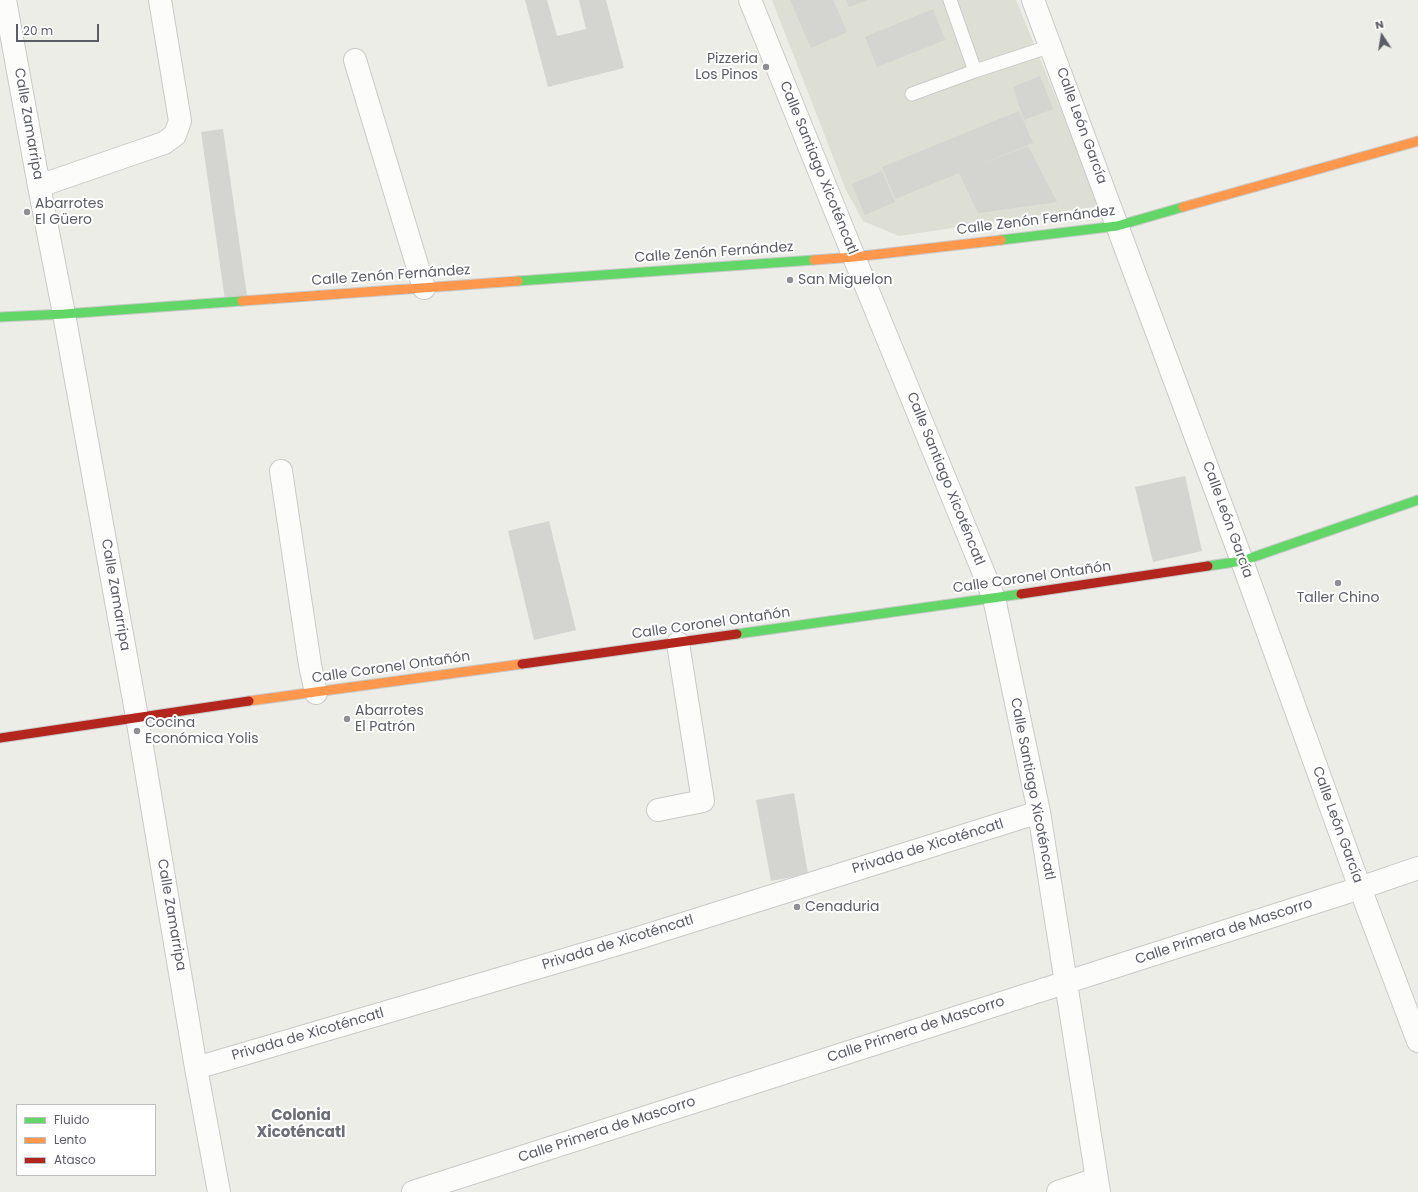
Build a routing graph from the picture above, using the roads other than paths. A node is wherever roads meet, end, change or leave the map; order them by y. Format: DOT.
graph roads {
  1 [pos="5,0"];
  2 [pos="160,0"];
  3 [pos="750,0"];
  4 [pos="950,0"];
  5 [pos="1033,0"];
  6 [pos="1051,46"];
  7 [pos="356,60"];
  8 [pos="975,71"];
  9 [pos="912,94"];
  10 [pos="1418,141"];
  11 [pos="39,186"];
  12 [pos="1117,226"];
  13 [pos="854,257"];
  14 [pos="424,288"];
  15 [pos="64,314"];
  16 [pos="0,317"];
  17 [pos="280,471"];
  18 [pos="1418,500"];
  19 [pos="1242,561"];
  20 [pos="994,598"];
  21 [pos="678,643"];
  22 [pos="316,693"];
  23 [pos="138,718"];
  24 [pos="0,738"];
  25 [pos="658,810"];
  26 [pos="1039,812"];
  27 [pos="1418,868"];
  28 [pos="1360,888"];
  29 [pos="1066,982"];
  30 [pos="1418,1041"];
  31 [pos="196,1068"];
  32 [pos="1098,1186"];
  33 [pos="219,1192"];
  34 [pos="413,1192"];
  35 [pos="1058,1192"];
  1 -- 11 [label="street, Calle Zamarripa"];
  2 -- 11 [label="street"];
  3 -- 13 [label="street, Calle Santiago Xicoténcatl"];
  4 -- 8 [label="lane"];
  5 -- 6 [label="street, Calle León García"];
  6 -- 8 [label="lane"];
  6 -- 12 [label="street, Calle León García"];
  7 -- 14 [label="street"];
  8 -- 9 [label="lane"];
  10 -- 12 [label="street, Calle Zenón Fernández"];
  11 -- 15 [label="street, Calle Zamarripa"];
  12 -- 13 [label="street, Calle Zenón Fernández"];
  12 -- 19 [label="street, Calle León García"];
  13 -- 14 [label="street, Calle Zenón Fernández"];
  13 -- 20 [label="street, Calle Santiago Xicoténcatl"];
  14 -- 15 [label="street, Calle Zenón Fernández"];
  15 -- 16 [label="street, Calle Zenón Fernández"];
  15 -- 23 [label="street, Calle Zamarripa"];
  17 -- 22 [label="street"];
  18 -- 19 [label="street, Calle Coronel Ontañón"];
  19 -- 20 [label="street, Calle Coronel Ontañón"];
  19 -- 28 [label="street, Calle León García"];
  20 -- 21 [label="street, Calle Coronel Ontañón"];
  20 -- 26 [label="street, Calle Santiago Xicoténcatl"];
  21 -- 22 [label="street, Calle Coronel Ontañón"];
  21 -- 25 [label="street"];
  22 -- 23 [label="street, Calle Coronel Ontañón"];
  23 -- 24 [label="street, Calle Coronel Ontañón"];
  23 -- 31 [label="street, Calle Zamarripa"];
  26 -- 29 [label="street, Calle Santiago Xicoténcatl"];
  26 -- 31 [label="street, Privada de Xicoténcatl"];
  27 -- 28 [label="street, Calle Primera de Mascorro"];
  28 -- 29 [label="street, Calle Primera de Mascorro"];
  28 -- 30 [label="street, Calle León García"];
  29 -- 32 [label="street, Calle Santiago Xicoténcatl"];
  29 -- 34 [label="street, Calle Primera de Mascorro"];
  31 -- 33 [label="street, Calle Zamarripa"];
  32 -- 35 [label="street"];
}
